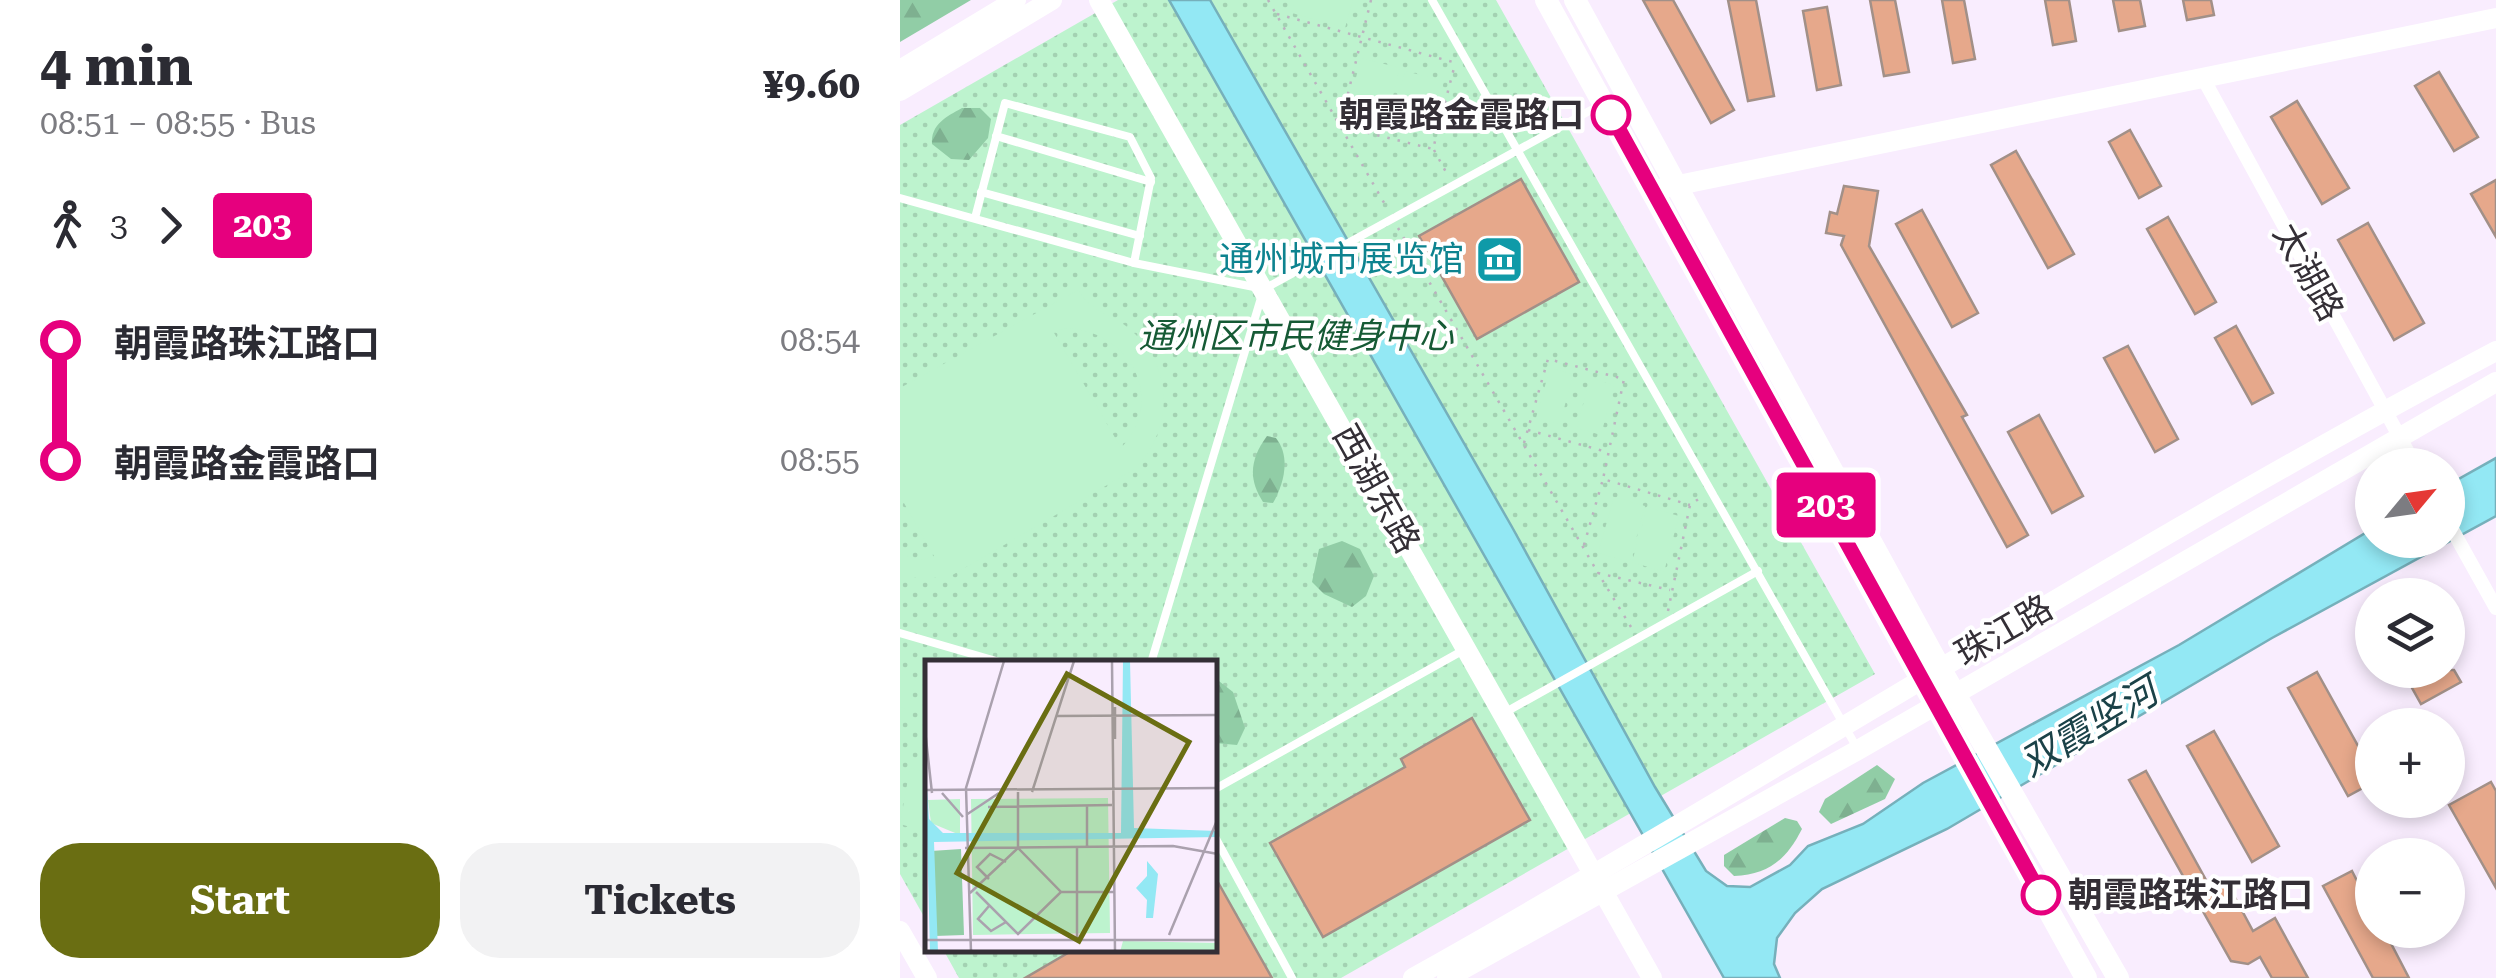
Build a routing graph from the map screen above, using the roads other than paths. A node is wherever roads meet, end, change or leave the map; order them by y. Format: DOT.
graph roads {
  1 [pos="1016,0"];
  2 [pos="1052,0"];
  3 [pos="1099,0"];
  4 [pos="1432,0"];
  5 [pos="1546,0"];
  6 [pos="1576,0"];
  7 [pos="2496,18"];
  8 [pos="900,70"];
  9 [pos="2203,78"];
  10 [pos="900,91"];
  11 [pos="1604,103"];
  12 [pos="996,136"];
  13 [pos="1517,151"];
  14 [pos="1151,182"];
  15 [pos="1665,187"];
  16 [pos="981,192"];
  17 [pos="900,198"];
  18 [pos="975,218"];
  19 [pos="1140,236"];
  20 [pos="1134,262"];
  21 [pos="1264,288"];
  22 [pos="2496,351"];
  23 [pos="2496,382"];
  24 [pos="2384,410"];
  25 [pos="2400,438"];
  26 [pos="2406,448"];
  27 [pos="2465,553"];
  28 [pos="1758,572"];
  29 [pos="2496,608"];
  30 [pos="900,632"];
  31 [pos="1466,649"];
  32 [pos="993,660"];
  33 [pos="1152,660"];
  34 [pos="1931,673"];
  35 [pos="1956,691"];
  36 [pos="1935,704"];
  37 [pos="1504,714"];
  38 [pos="1858,750"];
  39 [pos="1218,787"];
  40 [pos="1693,829"];
  41 [pos="1218,842"];
  42 [pos="1598,884"];
  43 [pos="900,931"];
  44 [pos="921,952"];
  45 [pos="927,978"];
  46 [pos="1292,978"];
  47 [pos="1413,978"];
  48 [pos="1446,978"];
  49 [pos="1652,978"];
  50 [pos="2086,978"];
  51 [pos="2118,978"];
  1 -- 8 [label="street"];
  2 -- 10 [label="street"];
  3 -- 21 [label="street, 西湖东路"];
  4 -- 13 [label="lane"];
  5 -- 11 [label="main road"];
  6 -- 15 [label="main road"];
  7 -- 9 [label="street"];
  9 -- 15 [label="street"];
  9 -- 24 [label="street, 太湖路"];
  11 -- 13 [label="lane"];
  11 -- 15 [label="main road"];
  12 -- 14 [label="lane"];
  12 -- 14 [label="lane"];
  12 -- 16 [label="lane"];
  13 -- 21 [label="lane"];
  13 -- 28 [label="lane"];
  14 -- 19 [label="lane"];
  15 -- 34 [label="main road"];
  16 -- 18 [label="lane"];
  16 -- 19 [label="lane"];
  17 -- 18 [label="lane"];
  18 -- 20 [label="lane"];
  19 -- 20 [label="lane"];
  20 -- 21 [label="lane"];
  21 -- 31 [label="street, 西湖东路"];
  21 -- 33 [label="lane"];
  22 -- 24 [label="street, 珠江路"];
  23 -- 25 [label="street, 珠江路"];
  24 -- 25 [label="street, 太湖路"];
  24 -- 34 [label="street, 珠江路"];
  25 -- 26 [label="street, 太湖路"];
  25 -- 35 [label="street, 珠江路"];
  27 -- 29 [label="street"];
  28 -- 37 [label="lane"];
  28 -- 38 [label="lane"];
  30 -- 32 [label="lane"];
  31 -- 37 [label="street, 西湖东路"];
  31 -- 39 [label="lane"];
  34 -- 35 [label="main road"];
  34 -- 36 [label="main road"];
  34 -- 40 [label="street, 珠江路"];
  35 -- 36 [label="street, 珠江路"];
  35 -- 51 [label="main road"];
  36 -- 38 [label="street, 珠江路"];
  36 -- 50 [label="main road"];
  37 -- 42 [label="street, 西湖东路"];
  38 -- 40 [label="street, 珠江路"];
  40 -- 42 [label="street, 珠江路"];
  41 -- 46 [label="lane"];
  42 -- 47 [label="street, 珠江路"];
  42 -- 48 [label="street, 珠江路"];
  42 -- 49 [label="street, 西湖东路"];
  43 -- 44 [label="street"];
  44 -- 45 [label="street"];
}
